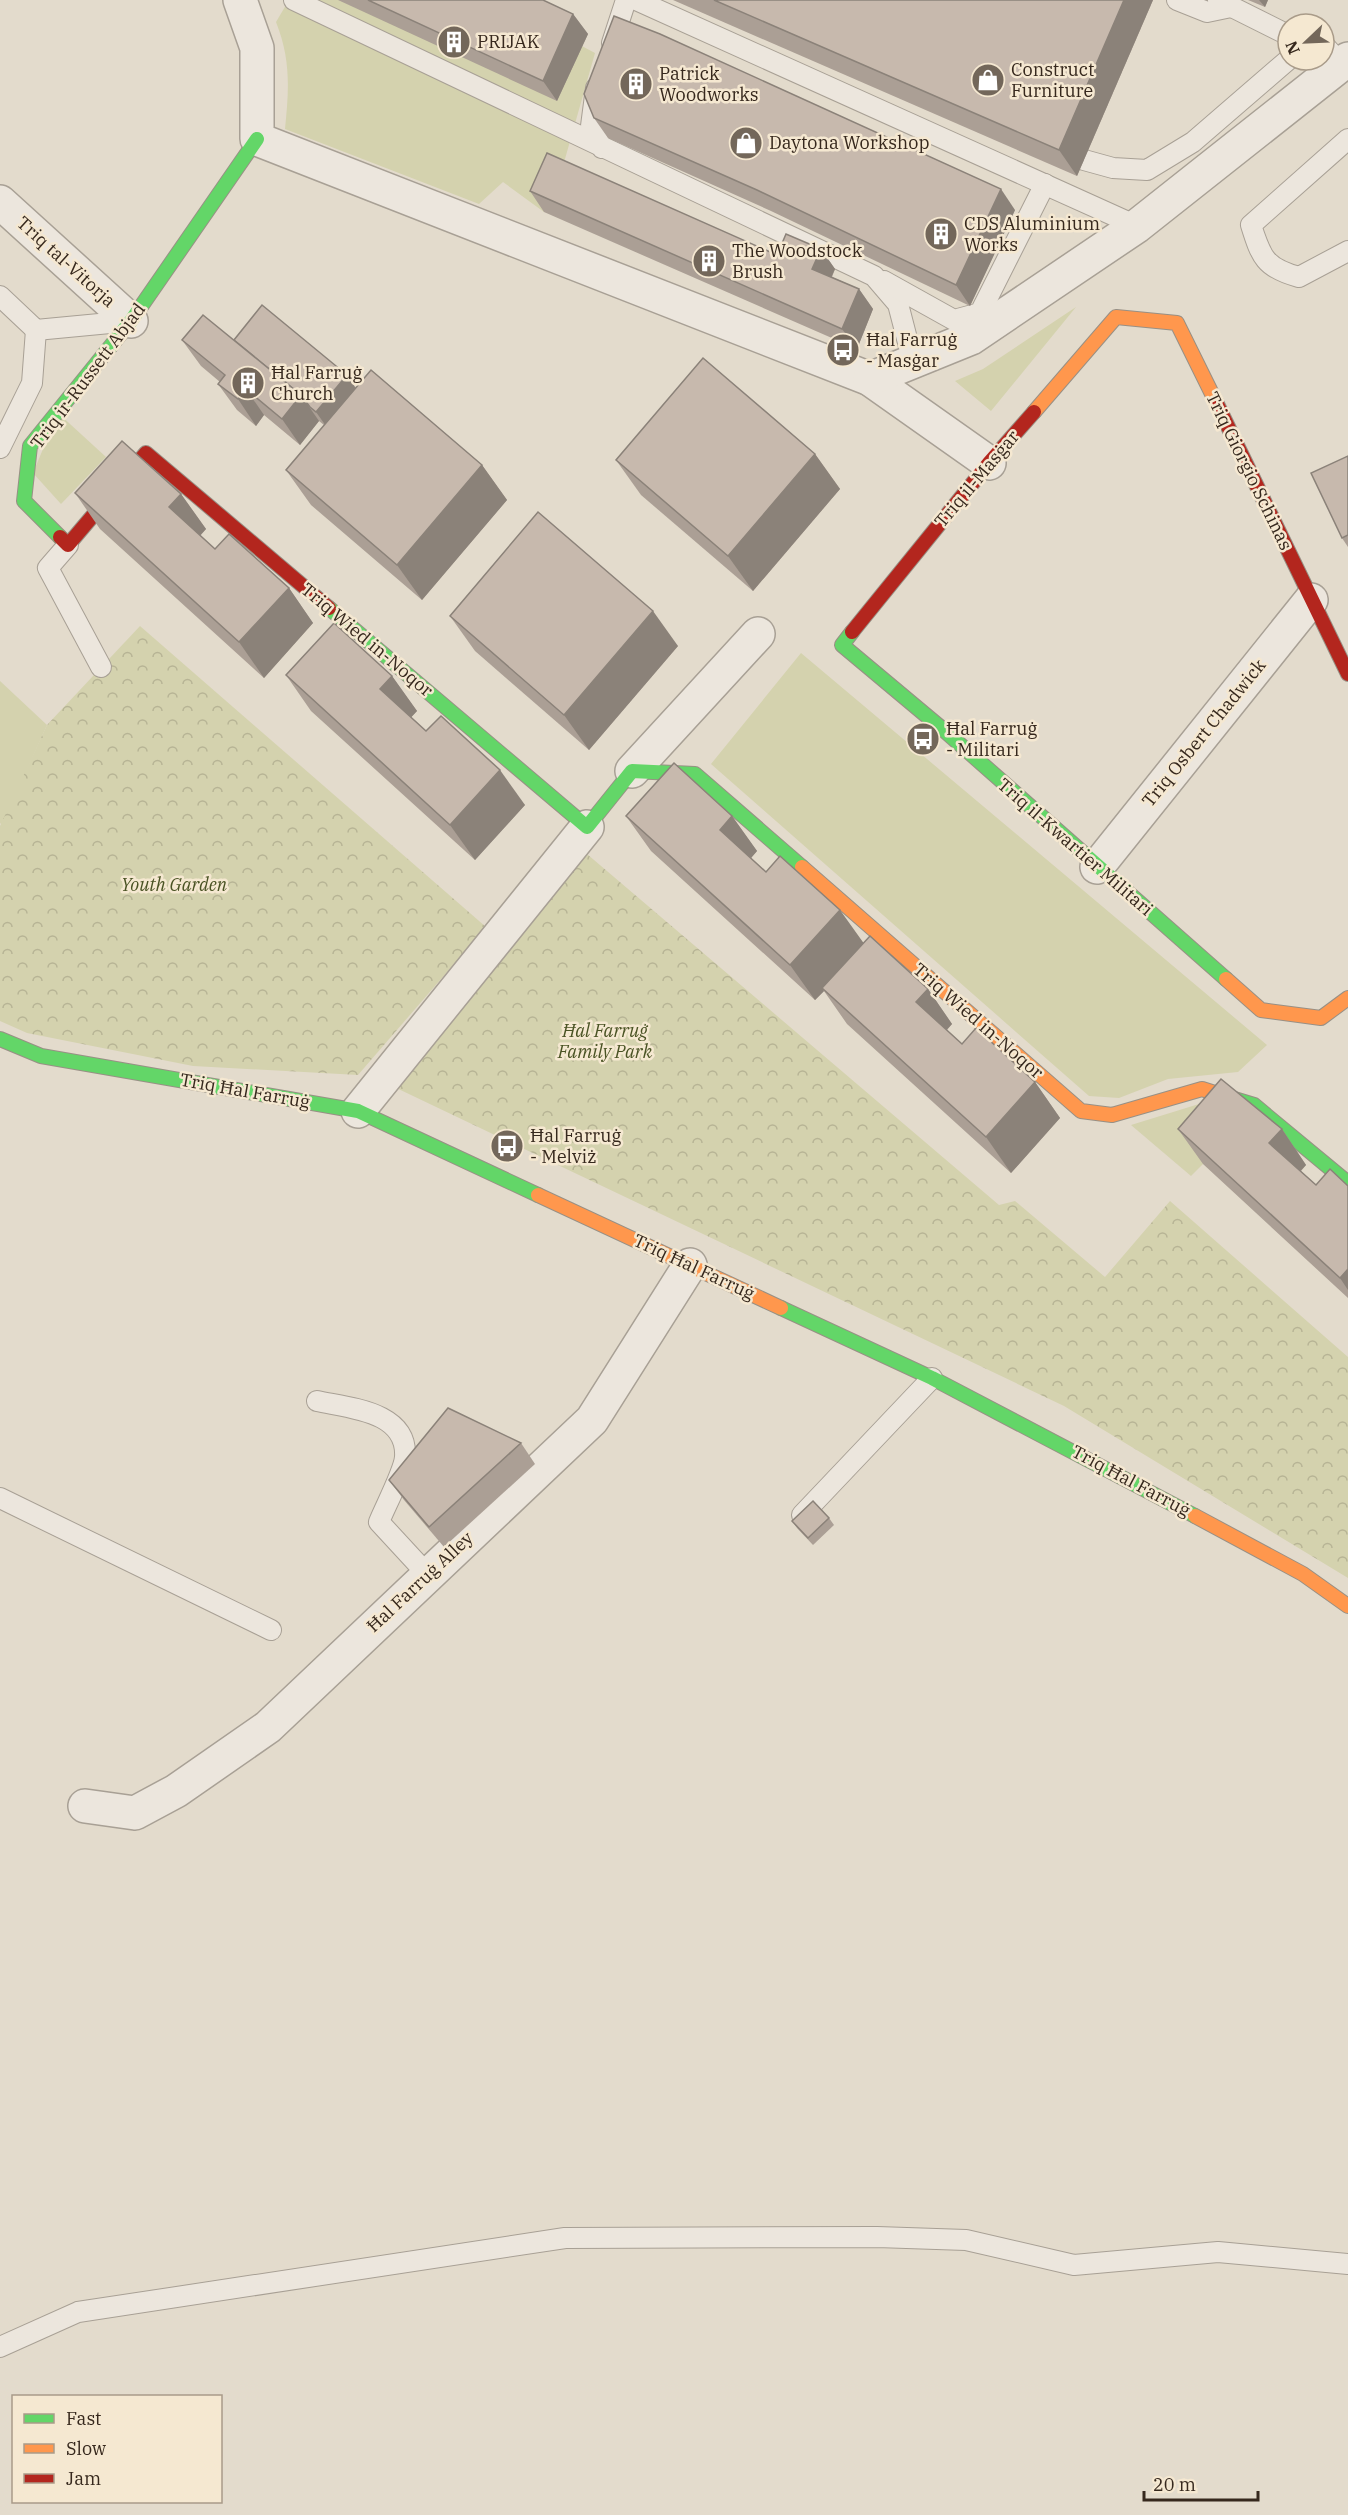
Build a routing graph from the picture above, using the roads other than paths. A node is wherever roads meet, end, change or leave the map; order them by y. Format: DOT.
graph roads {
  1 [pos="240,0"];
  2 [pos="294,0"];
  3 [pos="626,0"];
  4 [pos="636,0"];
  5 [pos="1177,0"];
  6 [pos="1225,3"];
  7 [pos="1276,29"];
  8 [pos="1341,61"];
  9 [pos="1276,70"];
  10 [pos="257,139"];
  11 [pos="1348,139"];
  12 [pos="602,148"];
  13 [pos="1084,160"];
  14 [pos="1045,184"];
  15 [pos="0,202"];
  16 [pos="1137,226"];
  17 [pos="1348,251"];
  18 [pos="874,276"];
  19 [pos="0,296"];
  20 [pos="1116,317"];
  21 [pos="131,321"];
  22 [pos="36,330"];
  23 [pos="913,362"];
  24 [pos="870,379"];
  25 [pos="0,448"];
  26 [pos="989,463"];
  27 [pos="68,545"];
  28 [pos="1311,600"];
  29 [pos="758,634"];
  30 [pos="842,645"];
  31 [pos="101,667"];
  32 [pos="1348,674"];
  33 [pos="632,771"];
  34 [pos="587,827"];
  35 [pos="1097,867"];
  36 [pos="1348,998"];
  37 [pos="0,1040"];
  38 [pos="358,1111"];
  39 [pos="1348,1183"];
  40 [pos="690,1265"];
  41 [pos="932,1378"];
  42 [pos="317,1401"];
  43 [pos="0,1498"];
  44 [pos="802,1515"];
  45 [pos="427,1574"];
  46 [pos="1348,1606"];
  47 [pos="271,1630"];
  48 [pos="85,1806"];
  49 [pos="1348,2264"];
  50 [pos="0,2347"];
  1 -- 10 [label="street"];
  2 -- 12 [label="lane"];
  3 -- 12 [label="lane"];
  4 -- 14 [label="lane"];
  5 -- 6 [label="lane"];
  6 -- 7 [label="lane"];
  8 -- 16 [label="street"];
  9 -- 13 [label="lane"];
  10 -- 21 [label="street, Triq ir-Russett Abjad"];
  10 -- 24 [label="street"];
  11 -- 17 [label="lane"];
  12 -- 18 [label="lane"];
  14 -- 16 [label="lane"];
  14 -- 18 [label="lane"];
  15 -- 21 [label="street, Triq tal-Vitorja"];
  16 -- 23 [label="street"];
  18 -- 23 [label="lane"];
  19 -- 22 [label="lane"];
  20 -- 26 [label="street, Triq il-Masġar"];
  20 -- 28 [label="street, Triq Giorgio Schinas"];
  21 -- 22 [label="lane"];
  21 -- 27 [label="street, Triq ir-Russett Abjad"];
  22 -- 25 [label="lane"];
  23 -- 24 [label="street"];
  24 -- 26 [label="street"];
  26 -- 30 [label="street, Triq il-Masġar"];
  27 -- 31 [label="lane"];
  27 -- 34 [label="street, Triq Wied in-Noqor"];
  28 -- 32 [label="street, Triq Giorgio Schinas"];
  28 -- 35 [label="street, Triq Osbert Chadwick"];
  29 -- 33 [label="street"];
  30 -- 35 [label="street, Triq il-Kwartier Militari"];
  33 -- 34 [label="street"];
  33 -- 39 [label="street, Triq Wied in-Noqor"];
  34 -- 38 [label="street"];
  35 -- 36 [label="street, Triq il-Kwartier Militari"];
  37 -- 38 [label="street, Triq Ħal Farruġ"];
  38 -- 40 [label="street, Triq Ħal Farruġ"];
  40 -- 41 [label="street, Triq Ħal Farruġ"];
  40 -- 45 [label="street, Ħal Farruġ Alley"];
  41 -- 44 [label="lane"];
  41 -- 46 [label="street, Triq Ħal Farruġ"];
  42 -- 45 [label="lane"];
  43 -- 47 [label="lane"];
  45 -- 48 [label="street, Ħal Farruġ Alley"];
  49 -- 50 [label="lane"];
}
